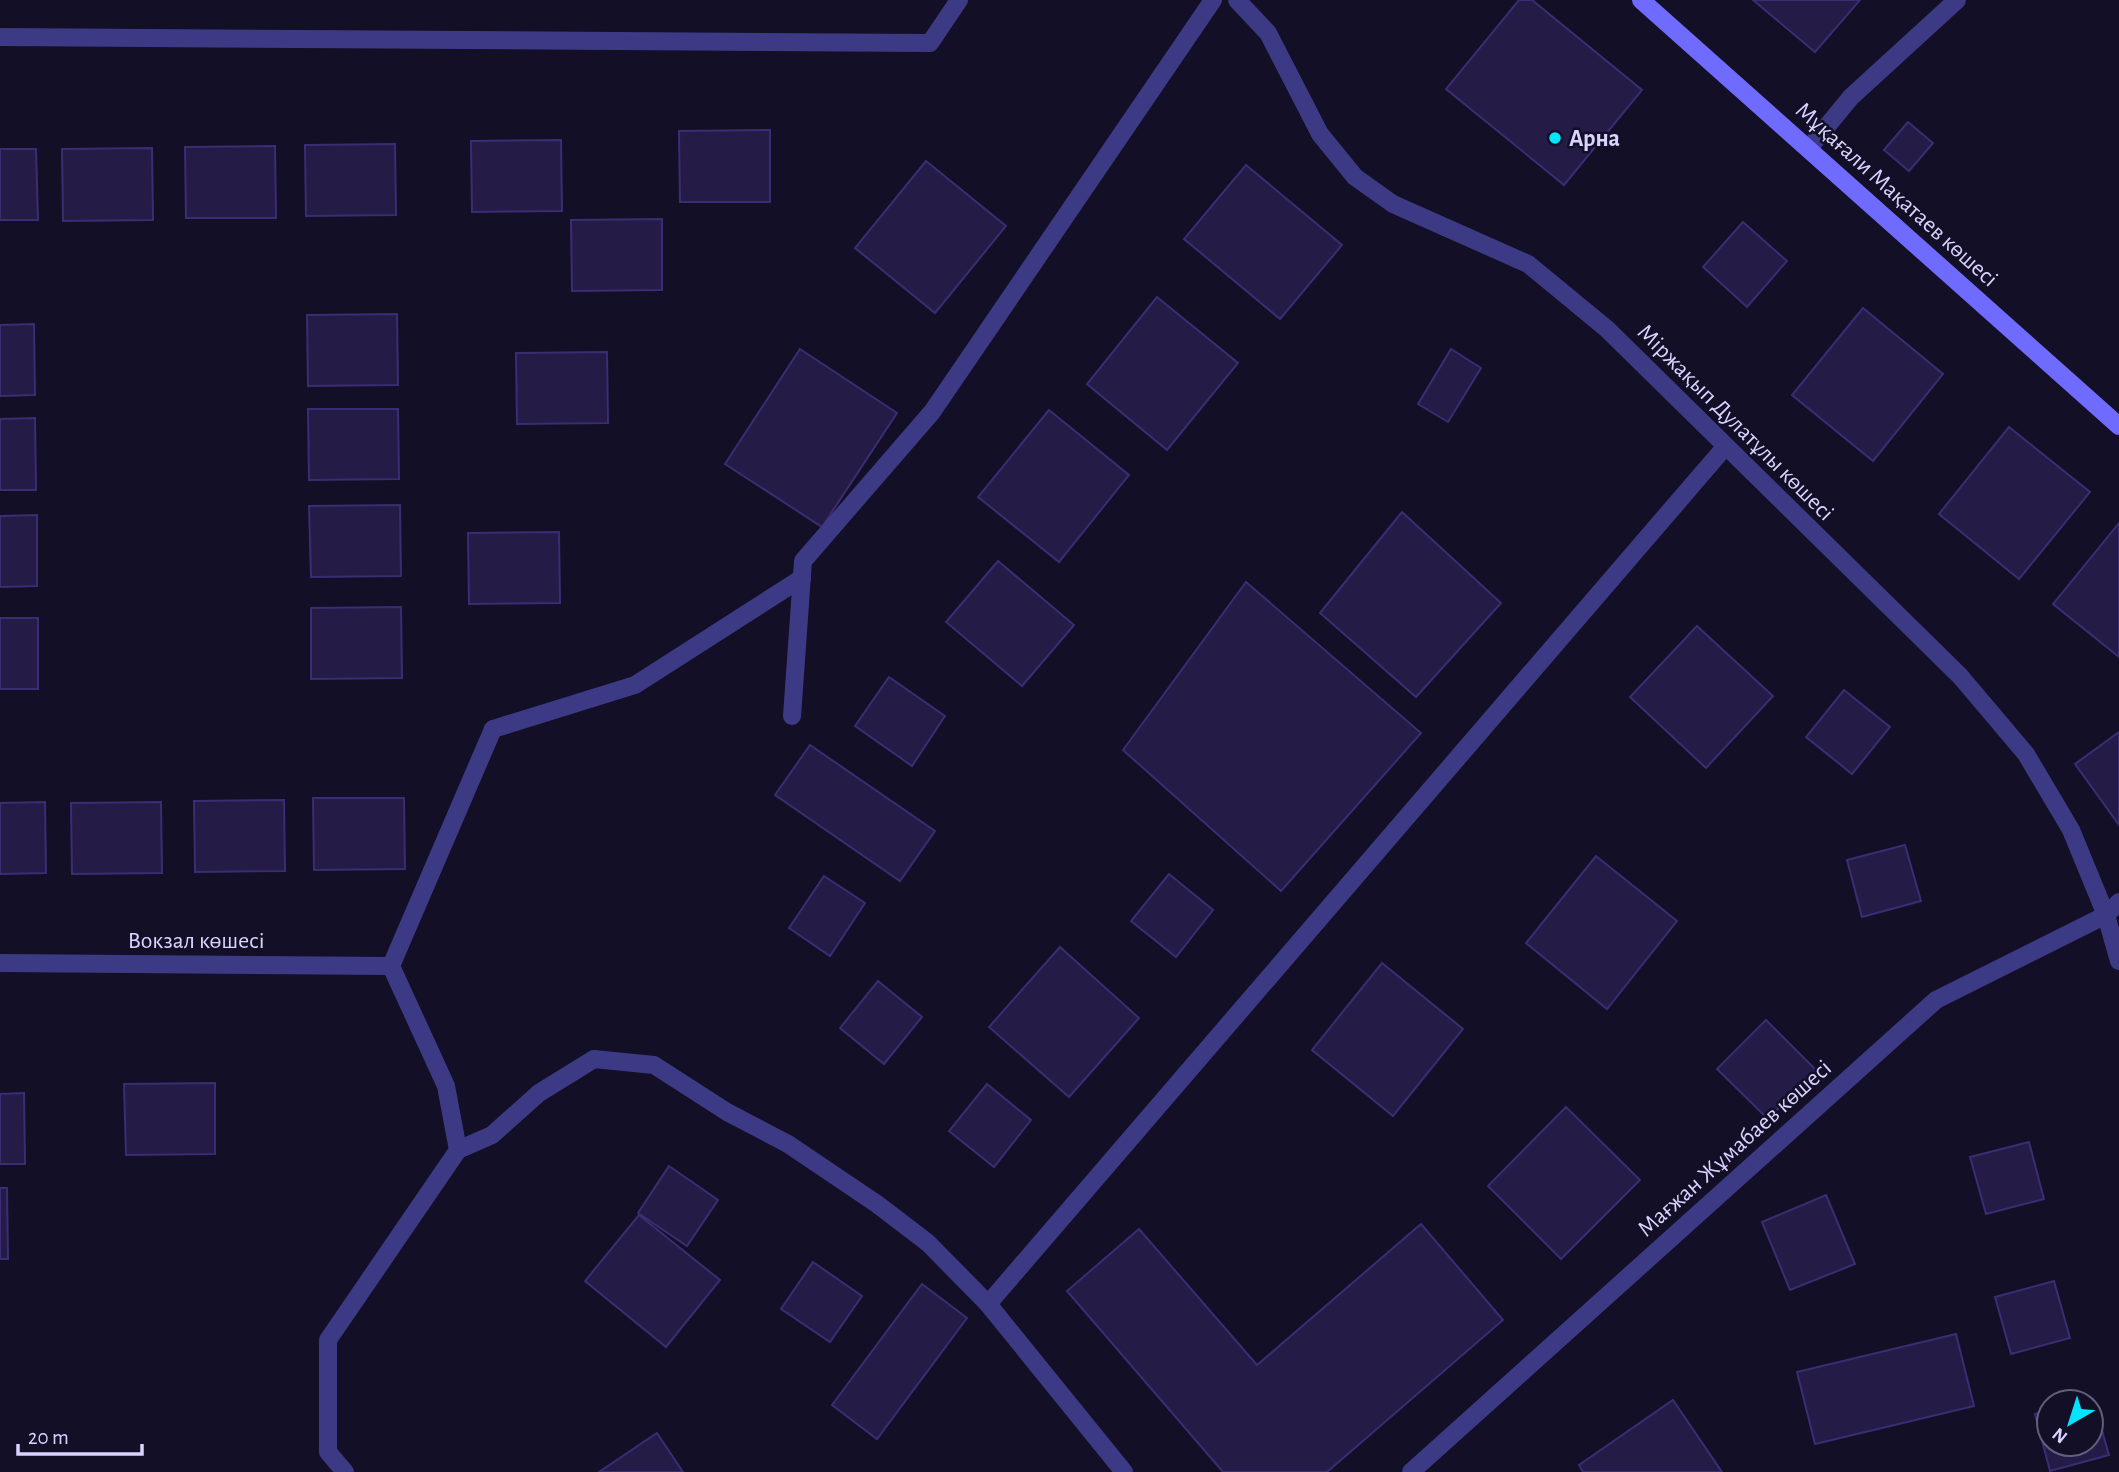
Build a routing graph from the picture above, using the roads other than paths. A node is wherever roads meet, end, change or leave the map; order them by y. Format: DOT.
graph roads {
  1 [pos="959,0"];
  2 [pos="1213,0"];
  3 [pos="1237,0"];
  4 [pos="1641,0"];
  5 [pos="1957,0"];
  6 [pos="0,37"];
  7 [pos="1809,148"];
  8 [pos="2119,426"];
  9 [pos="1725,447"];
  10 [pos="802,578"];
  11 [pos="792,716"];
  12 [pos="2113,908"];
  13 [pos="2119,961"];
  14 [pos="0,963"];
  15 [pos="391,966"];
  16 [pos="457,1150"];
  17 [pos="988,1304"];
  18 [pos="345,1472"];
  19 [pos="1124,1472"];
  20 [pos="1411,1472"];
  1 -- 6 [label="street"];
  2 -- 10 [label="street"];
  3 -- 9 [label="street, Міржақып Дулатұлы көшесі"];
  4 -- 7 [label="street, Мұқағали Мақатаев көшесі"];
  5 -- 7 [label="street"];
  7 -- 8 [label="street, Мұқағали Мақатаев көшесі"];
  9 -- 12 [label="street, Міржақып Дулатұлы көшесі"];
  9 -- 17 [label="street"];
  10 -- 11 [label="street"];
  10 -- 15 [label="street"];
  12 -- 13 [label="street, Міржақып Дулатұлы көшесі"];
  12 -- 20 [label="street, Мағжан Жұмабаев көшесі"];
  14 -- 15 [label="street, Вокзал көшесі"];
  15 -- 16 [label="street"];
  16 -- 17 [label="street"];
  16 -- 18 [label="street"];
  17 -- 19 [label="street"];
}
